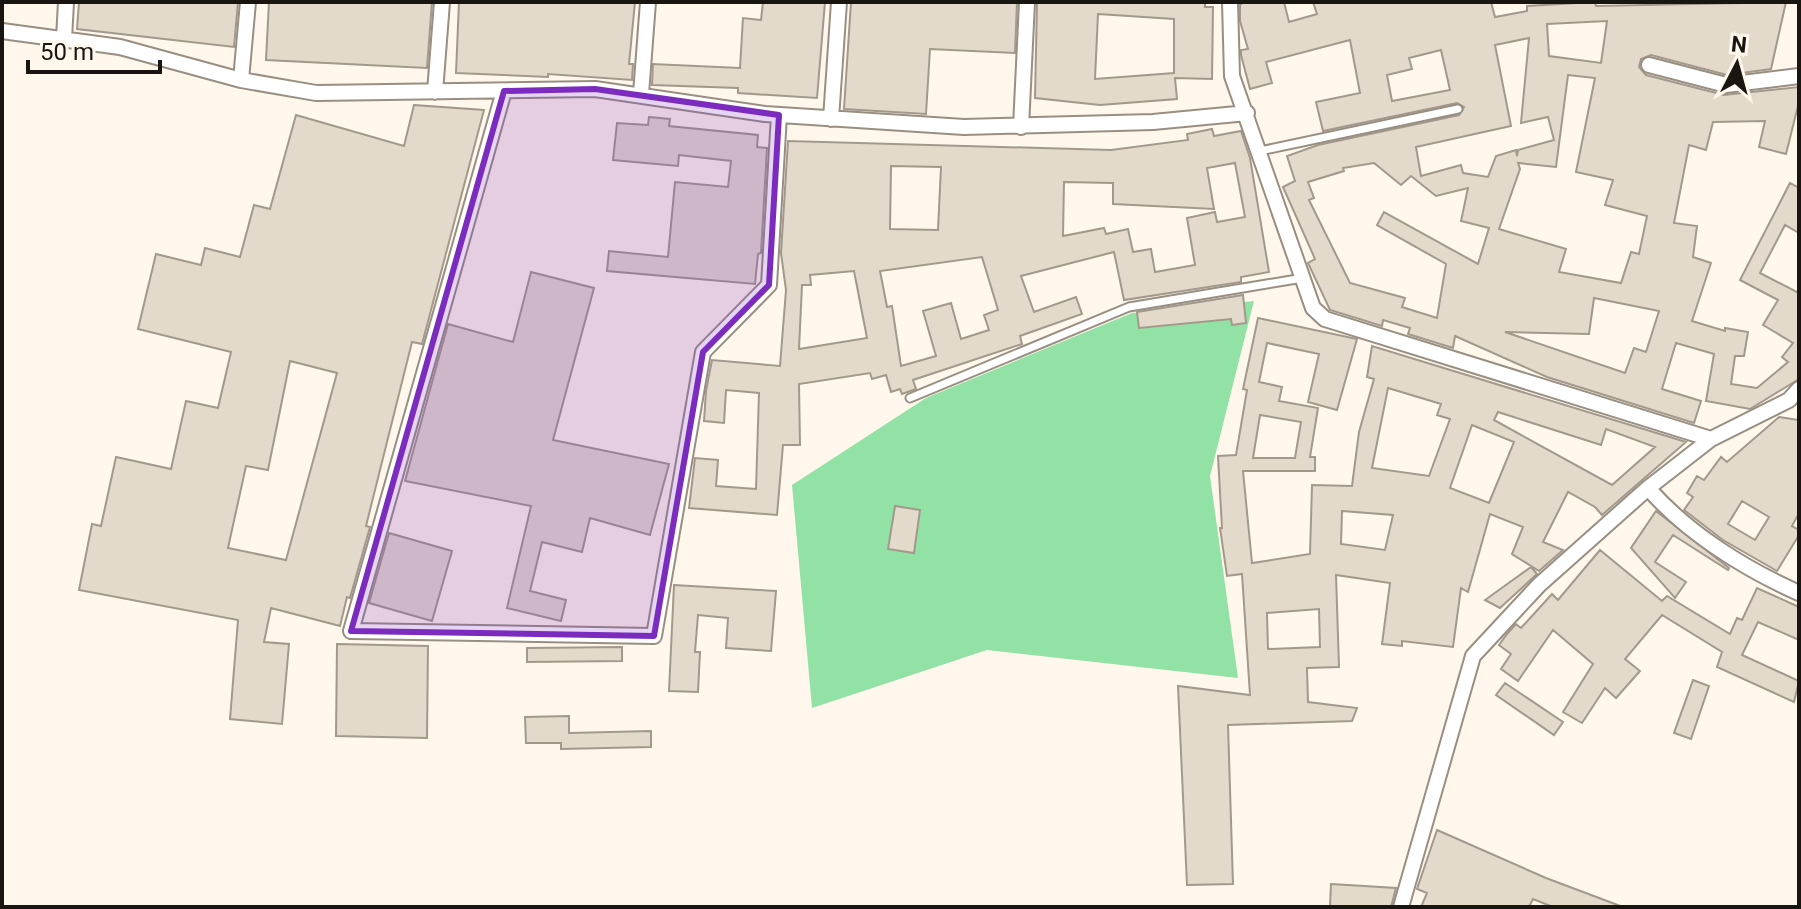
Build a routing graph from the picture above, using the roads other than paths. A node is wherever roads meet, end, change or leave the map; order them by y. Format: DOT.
graph roads {
  1 [pos="66,2"];
  2 [pos="248,2"];
  3 [pos="442,2"];
  4 [pos="648,2"];
  5 [pos="839,2"];
  6 [pos="1027,2"];
  7 [pos="1230,2"];
  8 [pos="2,31"];
  9 [pos="64,39"];
  10 [pos="1649,65"];
  11 [pos="1799,76"];
  12 [pos="241,80"];
  13 [pos="504,91"];
  14 [pos="435,92"];
  15 [pos="641,94"];
  16 [pos="1458,109"];
  17 [pos="1247,113"];
  18 [pos="779,115"];
  19 [pos="831,119"];
  20 [pos="1021,127"];
  21 [pos="1260,151"];
  22 [pos="1303,278"];
  23 [pos="1799,389"];
  24 [pos="910,398"];
  25 [pos="1711,439"];
  26 [pos="1648,488"];
  27 [pos="1799,593"];
  28 [pos="1401,907"];
  1 -- 9 [label="street"];
  2 -- 12 [label="street"];
  3 -- 14 [label="street"];
  4 -- 15 [label="street"];
  5 -- 19 [label="street"];
  6 -- 20 [label="street"];
  7 -- 17 [label="street"];
  8 -- 9 [label="street"];
  9 -- 12 [label="street"];
  10 -- 11 [label="street"];
  12 -- 14 [label="street"];
  13 -- 14 [label="street"];
  13 -- 15 [label="street"];
  13 -- 18 [label="street"];
  15 -- 18 [label="street"];
  16 -- 21 [label="lane"];
  17 -- 20 [label="street"];
  17 -- 21 [label="street"];
  18 -- 19 [label="street"];
  19 -- 20 [label="street"];
  21 -- 22 [label="street"];
  22 -- 24 [label="lane"];
  22 -- 25 [label="street"];
  23 -- 25 [label="street"];
  25 -- 26 [label="street"];
  26 -- 27 [label="street"];
  26 -- 28 [label="street"];
}
